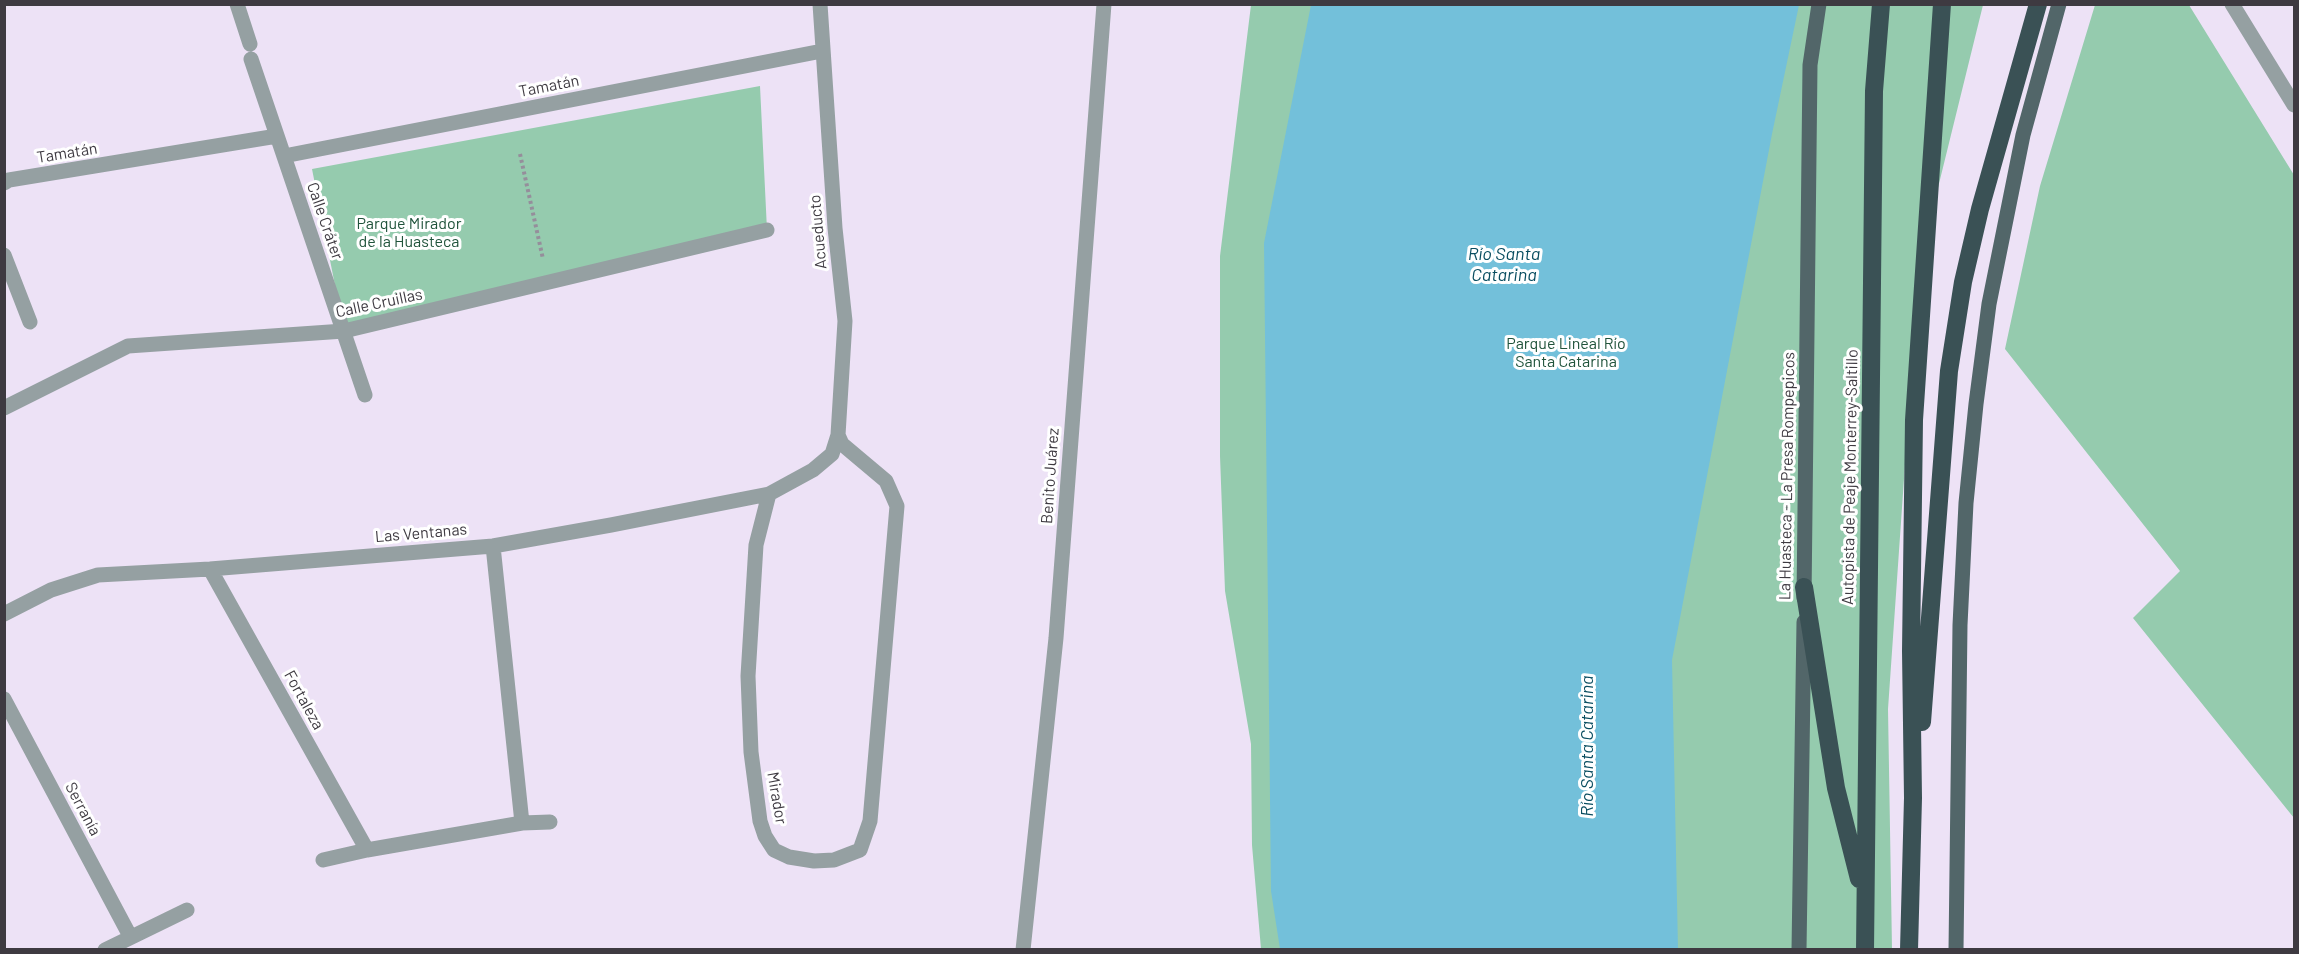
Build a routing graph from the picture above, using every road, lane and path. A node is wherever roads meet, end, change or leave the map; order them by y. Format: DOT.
graph roads {
  1 [pos="237,4"];
  2 [pos="820,4"];
  3 [pos="1104,4"];
  4 [pos="1819,4"];
  5 [pos="1881,4"];
  6 [pos="1942,4"];
  7 [pos="2038,4"];
  8 [pos="2059,4"];
  9 [pos="2232,4"];
  10 [pos="250,44"];
  11 [pos="822,51"];
  12 [pos="251,59"];
  13 [pos="2295,105"];
  14 [pos="277,136"];
  15 [pos="520,154"];
  16 [pos="284,156"];
  17 [pos="4,183"];
  18 [pos="767,231"];
  19 [pos="4,255"];
  20 [pos="548,283"];
  21 [pos="30,322"];
  22 [pos="344,331"];
  23 [pos="365,395"];
  24 [pos="4,408"];
  25 [pos="838,435"];
  26 [pos="832,454"];
  27 [pos="769,494"];
  28 [pos="493,546"];
  29 [pos="210,569"];
  30 [pos="1804,587"];
  31 [pos="4,614"];
  32 [pos="4,699"];
  33 [pos="1913,798"];
  34 [pos="550,822"];
  35 [pos="522,823"];
  36 [pos="368,849"];
  37 [pos="323,860"];
  38 [pos="1865,904"];
  39 [pos="187,910"];
  40 [pos="130,936"];
  41 [pos="105,950"];
  42 [pos="1023,950"];
  43 [pos="1799,950"];
  44 [pos="1864,950"];
  45 [pos="1909,950"];
  46 [pos="1956,950"];
  1 -- 10 [label="street"];
  2 -- 11 [label="street, Acueducto"];
  3 -- 42 [label="street, Benito Juárez"];
  4 -- 30 [label="main road, La Huasteca - La Presa Rompepicos"];
  5 -- 38 [label="highway, Autopista de Peaje Monterrey-Saltillo"];
  6 -- 33 [label="highway"];
  7 -- 33 [label="highway"];
  8 -- 46 [label="main road"];
  9 -- 13 [label="street"];
  11 -- 16 [label="street, Tamatán"];
  11 -- 25 [label="street, Acueducto"];
  12 -- 14 [label="street, Calle Cráter"];
  14 -- 16 [label="street, Calle Cráter"];
  14 -- 17 [label="street, Tamatán"];
  15 -- 20 [label="path"];
  16 -- 22 [label="street, Calle Cráter"];
  18 -- 20 [label="street, Calle Cruillas"];
  19 -- 21 [label="street"];
  20 -- 22 [label="street, Calle Cruillas"];
  22 -- 23 [label="street, Calle Cráter"];
  22 -- 24 [label="street, Calle Cruillas"];
  25 -- 26 [label="street, Acueducto"];
  25 -- 27 [label="street, Mirador"];
  26 -- 27 [label="street, Las Ventanas"];
  27 -- 28 [label="street, Las Ventanas"];
  28 -- 29 [label="street, Las Ventanas"];
  28 -- 35 [label="street"];
  29 -- 31 [label="street, Las Ventanas"];
  29 -- 36 [label="street, Fortaleza"];
  30 -- 38 [label="highway"];
  30 -- 43 [label="main road, La Huasteca - La Presa Rompepicos"];
  32 -- 40 [label="street, Serranía"];
  33 -- 45 [label="highway"];
  34 -- 35 [label="street"];
  35 -- 36 [label="street"];
  36 -- 37 [label="street"];
  38 -- 44 [label="highway, Autopista de Peaje Monterrey-Saltillo"];
  39 -- 40 [label="street"];
  40 -- 41 [label="street"];
}
